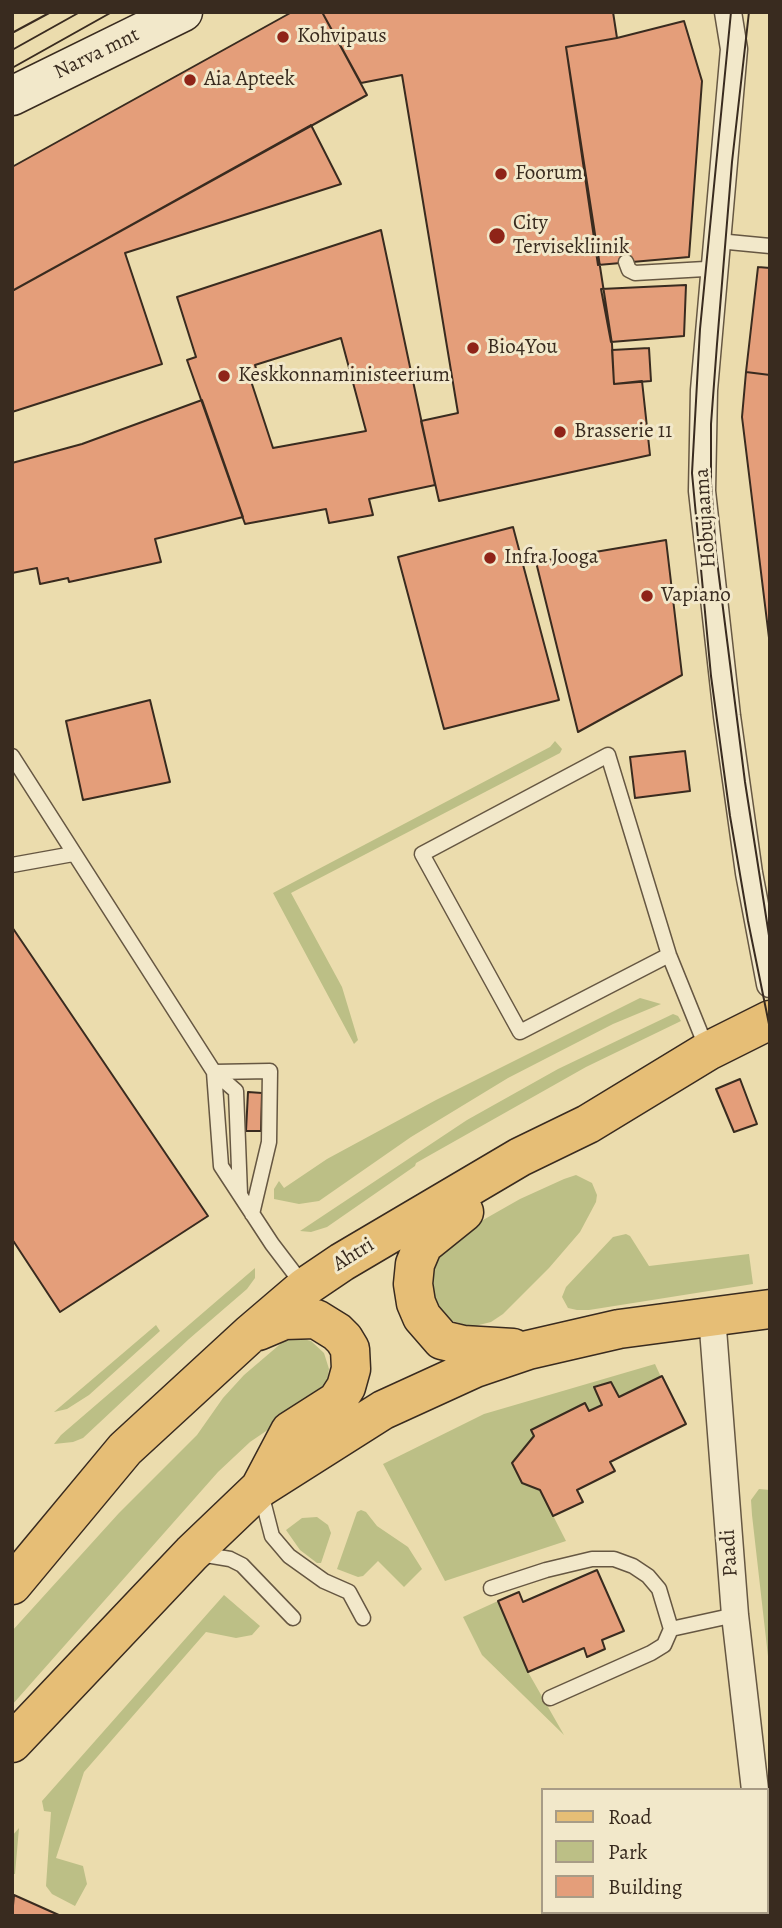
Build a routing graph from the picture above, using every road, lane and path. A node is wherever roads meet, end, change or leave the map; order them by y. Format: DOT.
graph roads {
  1 [pos="183,12"];
  2 [pos="728,12"];
  3 [pos="749,12"];
  4 [pos="734,49"];
  5 [pos="12,96"];
  6 [pos="770,246"];
  7 [pos="717,251"];
  8 [pos="626,262"];
  9 [pos="12,755"];
  10 [pos="73,854"];
  11 [pos="12,865"];
  12 [pos="669,955"];
  13 [pos="770,984"];
  14 [pos="770,1020"];
  15 [pos="708,1051"];
  16 [pos="214,1072"];
  17 [pos="589,1124"];
  18 [pos="240,1196"];
  19 [pos="252,1214"];
  20 [pos="305,1287"];
  21 [pos="770,1309"];
  22 [pos="712,1316"];
  23 [pos="250,1334"];
  24 [pos="528,1350"];
  25 [pos="260,1488"];
  26 [pos="57,1531"];
  27 [pos="192,1553"];
  28 [pos="12,1560"];
  29 [pos="12,1585"];
  30 [pos="491,1588"];
  31 [pos="735,1615"];
  32 [pos="293,1618"];
  33 [pos="363,1618"];
  34 [pos="671,1629"];
  35 [pos="550,1698"];
  36 [pos="12,1743"];
  37 [pos="755,1788"];
  1 -- 5 [label="main road, Narva mnt"];
  2 -- 4 [label="street, Hobujaama"];
  3 -- 4 [label="street, Hobujaama"];
  4 -- 7 [label="street, Hobujaama"];
  6 -- 7 [label="lane"];
  7 -- 8 [label="lane"];
  7 -- 13 [label="street, Hobujaama"];
  9 -- 10 [label="lane"];
  10 -- 11 [label="lane"];
  10 -- 16 [label="lane"];
  12 -- 12 [label="lane"];
  12 -- 15 [label="lane"];
  14 -- 15 [label="main road, Ahtri"];
  15 -- 17 [label="main road, Ahtri"];
  16 -- 18 [label="lane"];
  16 -- 18 [label="lane"];
  16 -- 19 [label="lane"];
  17 -- 20 [label="main road, Ahtri"];
  17 -- 24 [label="main road"];
  18 -- 19 [label="lane"];
  19 -- 20 [label="lane"];
  20 -- 23 [label="main road, Ahtri"];
  21 -- 22 [label="main road"];
  22 -- 24 [label="main road"];
  22 -- 31 [label="street, Paadi"];
  23 -- 25 [label="main road"];
  23 -- 26 [label="main road, Ahtri"];
  24 -- 25 [label="main road"];
  25 -- 27 [label="main road"];
  25 -- 33 [label="lane"];
  26 -- 28 [label="main road"];
  26 -- 29 [label="main road, Ahtri"];
  27 -- 32 [label="lane"];
  27 -- 36 [label="main road"];
  30 -- 34 [label="lane"];
  31 -- 34 [label="lane"];
  31 -- 37 [label="street, Paadi"];
  34 -- 35 [label="lane"];
}
